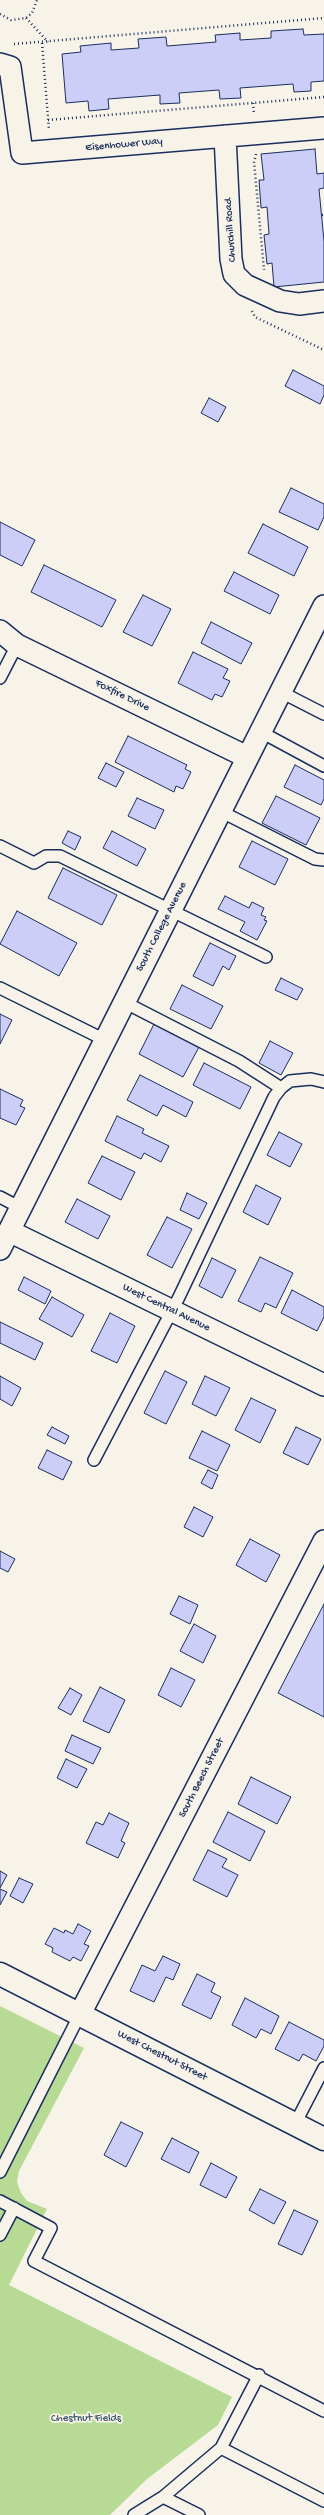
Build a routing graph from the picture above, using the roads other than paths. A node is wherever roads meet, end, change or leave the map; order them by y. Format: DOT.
graph roads {
  1 [pos="0,64"];
  2 [pos="324,128"];
  3 [pos="225,136"];
  4 [pos="324,301"];
  5 [pos="324,606"];
  6 [pos="0,631"];
  7 [pos="17,645"];
  8 [pos="0,678"];
  9 [pos="281,692"];
  10 [pos="324,714"];
  11 [pos="260,732"];
  12 [pos="247,757"];
  13 [pos="324,766"];
  14 [pos="220,811"];
  15 [pos="0,846"];
  16 [pos="324,860"];
  17 [pos="171,909"];
  18 [pos="266,956"];
  19 [pos="0,988"];
  20 [pos="124,1002"];
  21 [pos="105,1040"];
  22 [pos="324,1082"];
  23 [pos="280,1088"];
  24 [pos="0,1197"];
  25 [pos="21,1208"];
  26 [pos="4,1240"];
  27 [pos="172,1311"];
  28 [pos="324,1385"];
  29 [pos="94,1460"];
  30 [pos="324,1541"];
  31 [pos="0,1974"];
  32 [pos="80,2014"];
  33 [pos="324,2068"];
  34 [pos="295,2124"];
  35 [pos="324,2139"];
  36 [pos="0,2172"];
  37 [pos="0,2201"];
  38 [pos="14,2208"];
  39 [pos="0,2235"];
  40 [pos="259,2375"];
  41 [pos="324,2411"];
  42 [pos="221,2448"];
  43 [pos="163,2497"];
  44 [pos="324,2501"];
  45 [pos="134,2515"];
  46 [pos="199,2515"];
  1 -- 3 [label="street, Eisenhower Way"];
  2 -- 3 [label="street, Eisenhower Way"];
  3 -- 4 [label="street, Churchill Road"];
  5 -- 9 [label="street, South College Avenue"];
  6 -- 7 [label="street, Foxfire Drive"];
  7 -- 8 [label="lane"];
  7 -- 12 [label="street, Foxfire Drive"];
  9 -- 10 [label="lane"];
  9 -- 11 [label="street, South College Avenue"];
  11 -- 12 [label="street, South College Avenue"];
  11 -- 13 [label="lane"];
  12 -- 14 [label="street, South College Avenue"];
  14 -- 16 [label="lane"];
  14 -- 17 [label="street, South College Avenue"];
  15 -- 17 [label="lane"];
  17 -- 18 [label="lane"];
  17 -- 20 [label="street, South College Avenue"];
  19 -- 21 [label="lane"];
  20 -- 21 [label="street, South College Avenue"];
  20 -- 23 [label="lane"];
  21 -- 25 [label="street, South College Avenue"];
  22 -- 23 [label="lane"];
  23 -- 27 [label="lane"];
  24 -- 25 [label="lane"];
  25 -- 26 [label="street, South College Avenue"];
  26 -- 27 [label="street, West Central Avenue"];
  27 -- 28 [label="street, West Central Avenue"];
  27 -- 29 [label="lane"];
  30 -- 32 [label="street, South Beech Street"];
  31 -- 32 [label="main road, West Chestnut Street"];
  32 -- 34 [label="main road, West Chestnut Street"];
  32 -- 36 [label="lane"];
  33 -- 34 [label="lane"];
  34 -- 35 [label="main road, West Chestnut Street"];
  37 -- 38 [label="lane"];
  38 -- 39 [label="lane"];
  38 -- 40 [label="lane"];
  40 -- 41 [label="lane"];
  40 -- 42 [label="lane"];
  42 -- 43 [label="lane"];
  42 -- 44 [label="lane"];
  43 -- 45 [label="lane"];
  43 -- 46 [label="lane"];
}
